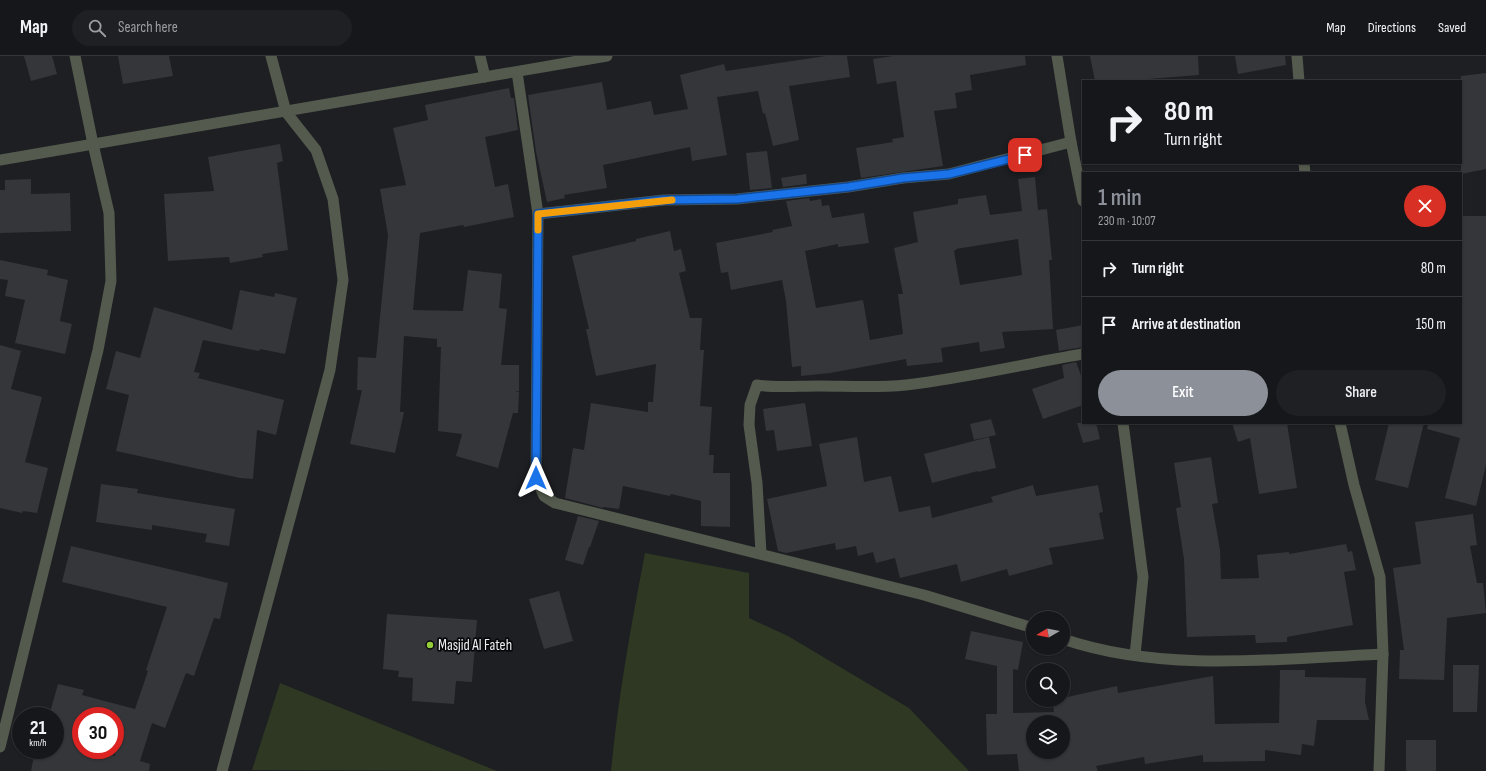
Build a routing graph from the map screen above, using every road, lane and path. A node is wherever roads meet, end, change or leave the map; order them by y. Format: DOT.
graph roads {
  1 [pos="75,56"];
  2 [pos="271,56"];
  3 [pos="480,56"];
  4 [pos="607,56"];
  5 [pos="1057,56"];
  6 [pos="1297,56"];
  7 [pos="517,72"];
  8 [pos="485,78"];
  9 [pos="1299,80"];
  10 [pos="286,112"];
  11 [pos="1071,142"];
  12 [pos="93,144"];
  13 [pos="0,160"];
  14 [pos="1082,196"];
  15 [pos="538,214"];
  16 [pos="1082,354"];
  17 [pos="1123,424"];
  18 [pos="1340,424"];
  19 [pos="761,553"];
  20 [pos="1026,626"];
  21 [pos="1070,641"];
  22 [pos="1383,654"];
  23 [pos="1135,655"];
  24 [pos="0,747"];
  25 [pos="222,771"];
  26 [pos="1379,771"];
  1 -- 12 [label="street"];
  2 -- 10 [label="street"];
  3 -- 8 [label="street"];
  4 -- 7 [label="street"];
  5 -- 11 [label="street"];
  6 -- 9 [label="street"];
  7 -- 8 [label="street"];
  7 -- 15 [label="street"];
  8 -- 10 [label="street"];
  10 -- 12 [label="street"];
  10 -- 25 [label="street"];
  11 -- 14 [label="street"];
  11 -- 15 [label="street"];
  12 -- 13 [label="street"];
  12 -- 24 [label="street"];
  15 -- 19 [label="street"];
  16 -- 19 [label="street"];
  17 -- 23 [label="street"];
  18 -- 22 [label="street"];
  19 -- 20 [label="street"];
  21 -- 23 [label="street"];
  22 -- 23 [label="street"];
  22 -- 26 [label="street"];
}
